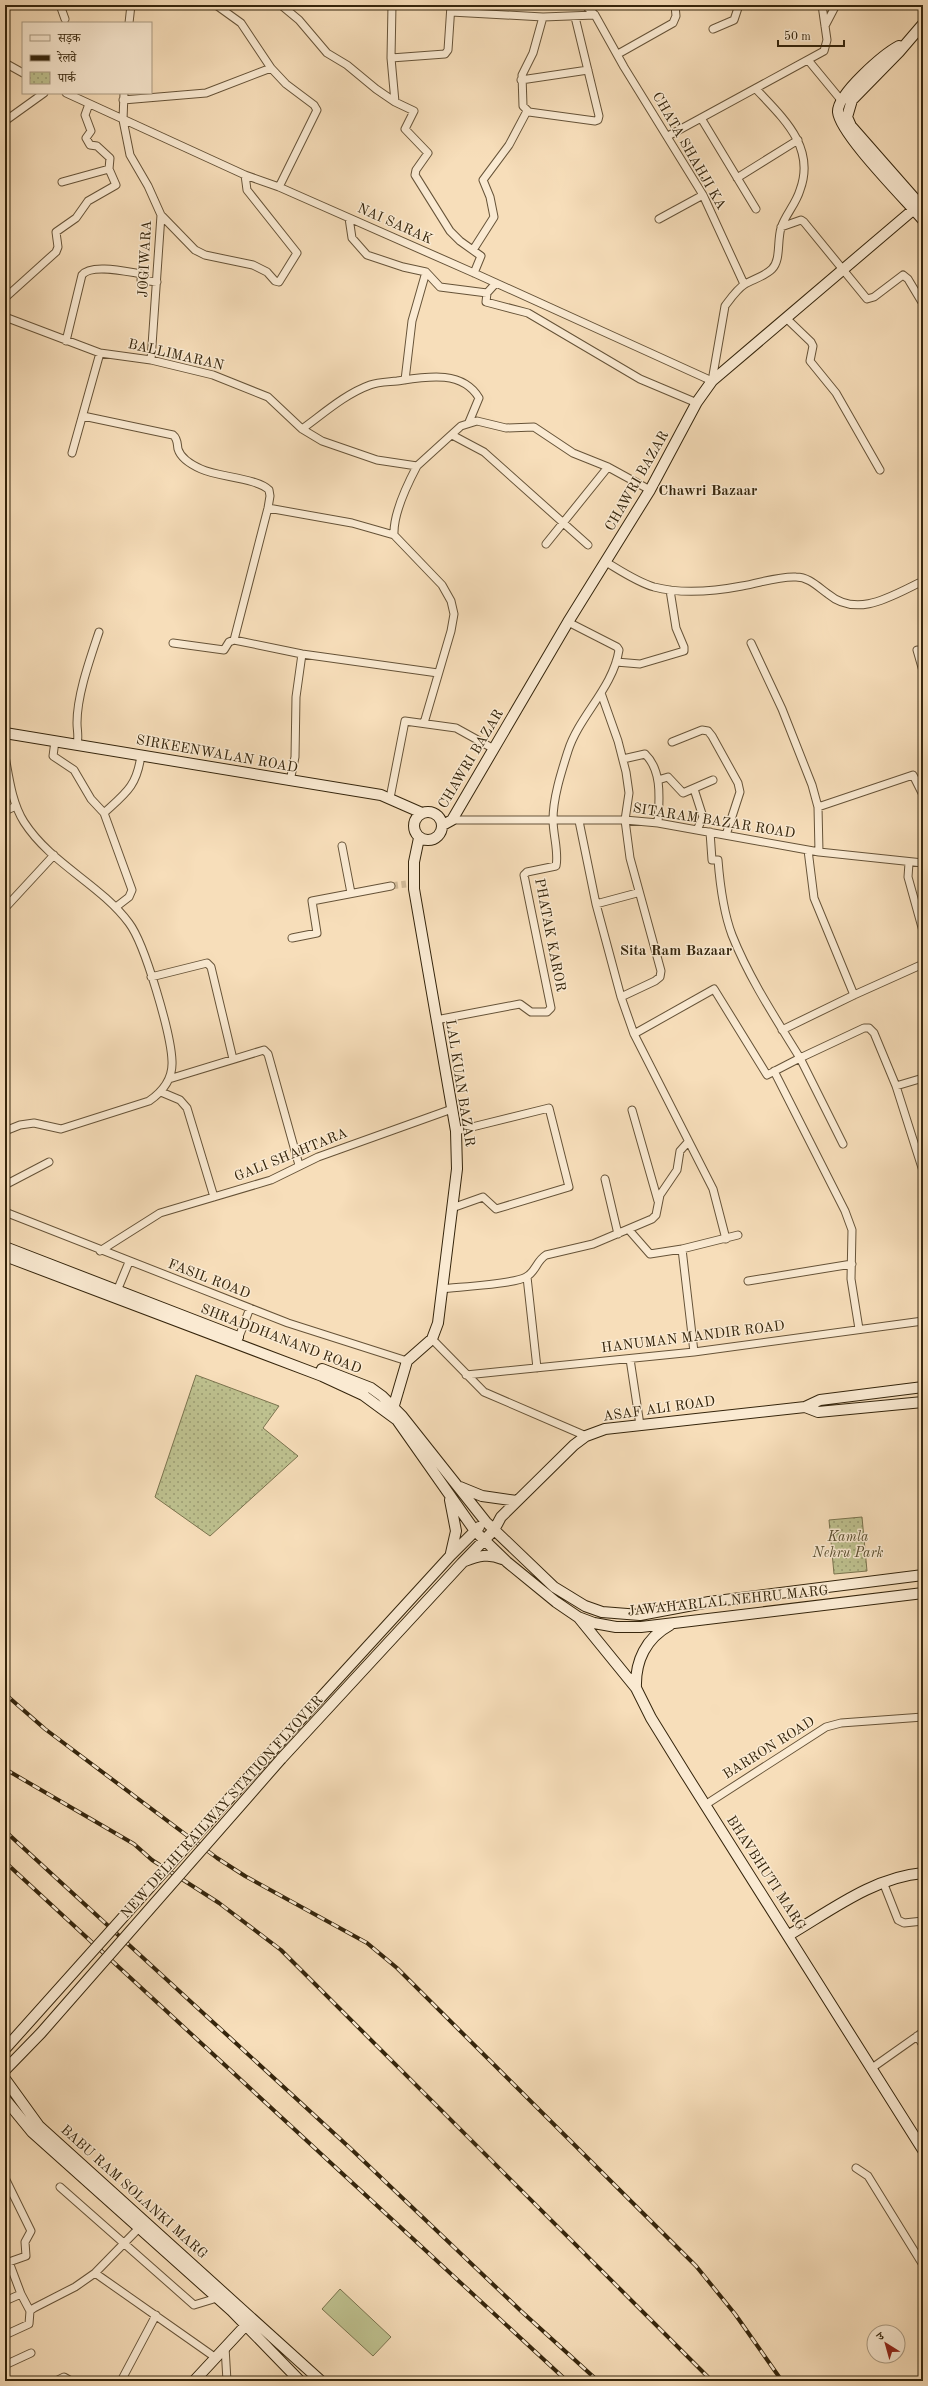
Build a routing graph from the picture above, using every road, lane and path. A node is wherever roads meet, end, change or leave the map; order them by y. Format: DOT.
graph roads {
  1 [pos="60,5"];
  2 [pos="132,5"];
  3 [pos="216,5"];
  4 [pos="281,5"];
  5 [pos="392,5"];
  6 [pos="504,5"];
  7 [pos="585,5"];
  8 [pos="675,5"];
  9 [pos="739,5"];
  10 [pos="822,5"];
  11 [pos="836,5"];
  12 [pos="451,9"];
  13 [pos="503,14"];
  14 [pos="595,15"];
  15 [pos="543,17"];
  16 [pos="575,17"];
  17 [pos="65,19"];
  18 [pos="129,22"];
  19 [pos="923,24"];
  20 [pos="825,26"];
  21 [pos="713,29"];
  22 [pos="906,42"];
  23 [pos="618,54"];
  24 [pos="391,58"];
  25 [pos="808,60"];
  26 [pos="5,63"];
  27 [pos="271,68"];
  28 [pos="588,70"];
  29 [pos="22,72"];
  30 [pos="521,80"];
  31 [pos="756,89"];
  32 [pos="43,94"];
  33 [pos="68,94"];
  34 [pos="124,97"];
  35 [pos="841,100"];
  36 [pos="395,102"];
  37 [pos="89,104"];
  38 [pos="527,111"];
  39 [pos="701,118"];
  40 [pos="123,120"];
  41 [pos="5,121"];
  42 [pos="668,136"];
  43 [pos="798,140"];
  44 [pos="109,168"];
  45 [pos="245,175"];
  46 [pos="737,178"];
  47 [pos="62,182"];
  48 [pos="278,187"];
  49 [pos="703,195"];
  50 [pos="919,207"];
  51 [pos="756,209"];
  52 [pos="161,215"];
  53 [pos="349,218"];
  54 [pos="659,219"];
  55 [pos="923,220"];
  56 [pos="781,227"];
  57 [pos="473,250"];
  58 [pos="842,271"];
  59 [pos="426,272"];
  60 [pos="474,273"];
  61 [pos="157,282"];
  62 [pos="496,283"];
  63 [pos="744,284"];
  64 [pos="487,293"];
  65 [pos="5,298"];
  66 [pos="923,304"];
  67 [pos="5,317"];
  68 [pos="786,318"];
  69 [pos="66,341"];
  70 [pos="100,353"];
  71 [pos="151,360"];
  72 [pos="405,380"];
  73 [pos="712,381"];
  74 [pos="697,403"];
  75 [pos="83,416"];
  76 [pos="469,422"];
  77 [pos="302,429"];
  78 [pos="452,435"];
  79 [pos="72,453"];
  80 [pos="417,466"];
  81 [pos="608,467"];
  82 [pos="880,470"];
  83 [pos="650,490"];
  84 [pos="268,508"];
  85 [pos="563,523"];
  86 [pos="394,535"];
  87 [pos="546,544"];
  88 [pos="588,544"];
  89 [pos="606,562"];
  90 [pos="923,581"];
  91 [pos="670,590"];
  92 [pos="568,622"];
  93 [pos="99,632"];
  94 [pos="234,640"];
  95 [pos="173,643"];
  96 [pos="751,643"];
  97 [pos="916,650"];
  98 [pos="302,654"];
  99 [pos="616,662"];
  100 [pos="923,671"];
  101 [pos="438,673"];
  102 [pos="601,693"];
  103 [pos="424,722"];
  104 [pos="5,733"];
  105 [pos="55,741"];
  106 [pos="672,742"];
  107 [pos="77,745"];
  108 [pos="494,749"];
  109 [pos="141,755"];
  110 [pos="5,756"];
  111 [pos="623,759"];
  112 [pos="658,780"];
  113 [pos="713,780"];
  114 [pos="290,781"];
  115 [pos="694,789"];
  116 [pos="923,795"];
  117 [pos="390,798"];
  118 [pos="16,806"];
  119 [pos="818,807"];
  120 [pos="5,811"];
  121 [pos="104,813"];
  122 [pos="422,813"];
  123 [pos="553,819"];
  124 [pos="452,820"];
  125 [pos="625,820"];
  126 [pos="579,821"];
  127 [pos="658,823"];
  128 [pos="443,825"];
  129 [pos="697,830"];
  130 [pos="710,832"];
  131 [pos="726,835"];
  132 [pos="419,838"];
  133 [pos="342,846"];
  134 [pos="808,850"];
  135 [pos="819,852"];
  136 [pos="54,855"];
  137 [pos="909,862"];
  138 [pos="923,863"];
  139 [pos="391,886"];
  140 [pos="351,893"];
  141 [pos="637,893"];
  142 [pos="596,904"];
  143 [pos="116,907"];
  144 [pos="5,908"];
  145 [pos="923,931"];
  146 [pos="292,938"];
  147 [pos="923,964"];
  148 [pos="151,977"];
  149 [pos="854,994"];
  150 [pos="620,997"];
  151 [pos="436,1020"];
  152 [pos="782,1030"];
  153 [pos="634,1034"];
  154 [pos="800,1058"];
  155 [pos="234,1059"];
  156 [pos="774,1071"];
  157 [pos="923,1078"];
  158 [pos="169,1079"];
  159 [pos="896,1086"];
  160 [pos="161,1092"];
  161 [pos="452,1109"];
  162 [pos="632,1110"];
  163 [pos="456,1130"];
  164 [pos="5,1131"];
  165 [pos="688,1142"];
  166 [pos="843,1144"];
  167 [pos="49,1162"];
  168 [pos="299,1165"];
  169 [pos="923,1172"];
  170 [pos="605,1179"];
  171 [pos="5,1185"];
  172 [pos="214,1197"];
  173 [pos="658,1201"];
  174 [pos="452,1208"];
  175 [pos="5,1212"];
  176 [pos="630,1230"];
  177 [pos="618,1234"];
  178 [pos="738,1235"];
  179 [pos="726,1239"];
  180 [pos="5,1247"];
  181 [pos="682,1249"];
  182 [pos="100,1251"];
  183 [pos="5,1256"];
  184 [pos="129,1262"];
  185 [pos="852,1264"];
  186 [pos="527,1277"];
  187 [pos="748,1281"];
  188 [pos="442,1289"];
  189 [pos="117,1290"];
  190 [pos="250,1308"];
  191 [pos="923,1321"];
  192 [pos="859,1329"];
  193 [pos="239,1337"];
  194 [pos="432,1339"];
  195 [pos="694,1352"];
  196 [pos="630,1358"];
  197 [pos="407,1362"];
  198 [pos="537,1368"];
  199 [pos="466,1375"];
  200 [pos="923,1387"];
  201 [pos="923,1402"];
  202 [pos="805,1406"];
  203 [pos="392,1412"];
  204 [pos="640,1425"];
  205 [pos="586,1436"];
  206 [pos="457,1485"];
  207 [pos="446,1490"];
  208 [pos="517,1502"];
  209 [pos="501,1517"];
  210 [pos="486,1522"];
  211 [pos="494,1530"];
  212 [pos="475,1531"];
  213 [pos="485,1540"];
  214 [pos="451,1555"];
  215 [pos="507,1562"];
  216 [pos="462,1563"];
  217 [pos="923,1575"];
  218 [pos="923,1593"];
  219 [pos="578,1617"];
  220 [pos="674,1623"];
  221 [pos="636,1688"];
  222 [pos="923,1717"];
  223 [pos="705,1805"];
  224 [pos="923,1873"];
  225 [pos="883,1882"];
  226 [pos="923,1921"];
  227 [pos="789,1935"];
  228 [pos="920,2034"];
  229 [pos="923,2046"];
  230 [pos="5,2049"];
  231 [pos="872,2068"];
  232 [pos="5,2070"];
  233 [pos="5,2079"];
  234 [pos="8,2091"];
  235 [pos="5,2099"];
  236 [pos="923,2150"];
  237 [pos="856,2168"];
  238 [pos="5,2178"];
  239 [pos="60,2187"];
  240 [pos="138,2229"];
  241 [pos="125,2243"];
  242 [pos="7,2261"];
  243 [pos="923,2265"];
  244 [pos="95,2273"];
  245 [pos="21,2294"];
  246 [pos="217,2298"];
  247 [pos="5,2301"];
  248 [pos="30,2311"];
  249 [pos="156,2315"];
  250 [pos="249,2321"];
  251 [pos="5,2335"];
  252 [pos="226,2347"];
  253 [pos="31,2352"];
  254 [pos="216,2358"];
  255 [pos="5,2365"];
  256 [pos="56,2381"];
  257 [pos="71,2381"];
  258 [pos="121,2381"];
  259 [pos="194,2381"];
  260 [pos="227,2381"];
  261 [pos="300,2381"];
  262 [pos="321,2381"];
  1 -- 17 [label="street"];
  2 -- 18 [label="street"];
  3 -- 27 [label="street"];
  4 -- 36 [label="street"];
  5 -- 24 [label="street"];
  6 -- 13 [label="street"];
  7 -- 14 [label="street, CHATA SHAHJI KA"];
  8 -- 23 [label="street"];
  9 -- 21 [label="street"];
  10 -- 20 [label="street"];
  11 -- 20 [label="street"];
  12 -- 13 [label="street"];
  12 -- 24 [label="street"];
  13 -- 15 [label="street"];
  14 -- 16 [label="street"];
  14 -- 23 [label="street, CHATA SHAHJI KA"];
  15 -- 16 [label="street"];
  15 -- 30 [label="street"];
  16 -- 28 [label="street"];
  19 -- 22 [label="street"];
  20 -- 25 [label="street"];
  22 -- 35 [label="street"];
  22 -- 50 [label="street"];
  23 -- 42 [label="street, CHATA SHAHJI KA"];
  24 -- 36 [label="street"];
  25 -- 31 [label="street"];
  25 -- 35 [label="street"];
  26 -- 29 [label="street"];
  27 -- 34 [label="street"];
  27 -- 48 [label="street"];
  28 -- 30 [label="street"];
  28 -- 38 [label="street"];
  30 -- 38 [label="street"];
  31 -- 39 [label="street"];
  31 -- 43 [label="street"];
  32 -- 41 [label="street"];
  33 -- 37 [label="street, NAI SARAK"];
  34 -- 40 [label="street, JOGIWARA"];
  35 -- 50 [label="street"];
  36 -- 57 [label="street"];
  37 -- 40 [label="street, NAI SARAK"];
  37 -- 44 [label="street"];
  38 -- 57 [label="street"];
  39 -- 42 [label="street"];
  39 -- 46 [label="street"];
  40 -- 45 [label="street, NAI SARAK"];
  40 -- 52 [label="street, JOGIWARA"];
  42 -- 49 [label="street, CHATA SHAHJI KA"];
  43 -- 46 [label="street"];
  43 -- 56 [label="street"];
  44 -- 47 [label="street"];
  44 -- 65 [label="street"];
  45 -- 48 [label="street, NAI SARAK"];
  45 -- 52 [label="street"];
  46 -- 51 [label="street"];
  48 -- 53 [label="street, NAI SARAK"];
  49 -- 54 [label="street"];
  49 -- 63 [label="street, CHATA SHAHJI KA"];
  50 -- 55 [label="street"];
  50 -- 58 [label="street, CHAWRI BAZAR"];
  52 -- 61 [label="street, JOGIWARA"];
  53 -- 59 [label="street"];
  53 -- 60 [label="street, NAI SARAK"];
  56 -- 58 [label="street"];
  56 -- 63 [label="street"];
  57 -- 60 [label="street"];
  58 -- 66 [label="street"];
  58 -- 68 [label="street, CHAWRI BAZAR"];
  59 -- 64 [label="street"];
  59 -- 72 [label="street"];
  60 -- 62 [label="street, NAI SARAK"];
  61 -- 69 [label="street"];
  61 -- 71 [label="street, JOGIWARA"];
  62 -- 64 [label="street"];
  62 -- 73 [label="street, NAI SARAK"];
  63 -- 73 [label="street"];
  64 -- 74 [label="street"];
  67 -- 69 [label="street, BALLIMARAN"];
  68 -- 73 [label="street, CHAWRI BAZAR"];
  68 -- 82 [label="street"];
  69 -- 70 [label="street, BALLIMARAN"];
  70 -- 71 [label="street, BALLIMARAN"];
  70 -- 75 [label="street"];
  71 -- 77 [label="street, BALLIMARAN"];
  72 -- 76 [label="street"];
  72 -- 77 [label="street"];
  73 -- 74 [label="street, CHAWRI BAZAR"];
  74 -- 83 [label="street, CHAWRI BAZAR"];
  75 -- 79 [label="street"];
  75 -- 84 [label="street"];
  76 -- 78 [label="street"];
  76 -- 81 [label="street"];
  77 -- 80 [label="street, BALLIMARAN"];
  78 -- 80 [label="street"];
  78 -- 85 [label="street"];
  80 -- 86 [label="street"];
  81 -- 83 [label="street"];
  81 -- 85 [label="street"];
  83 -- 89 [label="street, CHAWRI BAZAR"];
  84 -- 86 [label="street"];
  84 -- 94 [label="street"];
  85 -- 87 [label="street"];
  85 -- 88 [label="street"];
  86 -- 101 [label="street"];
  89 -- 91 [label="street"];
  89 -- 92 [label="street, CHAWRI BAZAR"];
  90 -- 91 [label="street"];
  91 -- 99 [label="street"];
  92 -- 99 [label="street"];
  92 -- 108 [label="street, CHAWRI BAZAR"];
  93 -- 107 [label="street"];
  94 -- 95 [label="street"];
  94 -- 98 [label="street"];
  96 -- 119 [label="street"];
  97 -- 100 [label="street"];
  98 -- 101 [label="street"];
  98 -- 114 [label="street"];
  99 -- 102 [label="street"];
  101 -- 103 [label="street"];
  102 -- 111 [label="street"];
  102 -- 123 [label="street"];
  103 -- 108 [label="street"];
  103 -- 117 [label="street"];
  104 -- 105 [label="street, SIRKEENWALAN ROAD"];
  105 -- 107 [label="street, SIRKEENWALAN ROAD"];
  105 -- 121 [label="street"];
  106 -- 131 [label="street"];
  107 -- 109 [label="street, SIRKEENWALAN ROAD"];
  108 -- 124 [label="street, CHAWRI BAZAR"];
  109 -- 114 [label="street, SIRKEENWALAN ROAD"];
  109 -- 121 [label="street"];
  110 -- 118 [label="street"];
  111 -- 112 [label="street"];
  111 -- 125 [label="street"];
  112 -- 115 [label="street"];
  112 -- 127 [label="street"];
  113 -- 115 [label="street"];
  114 -- 117 [label="street, SIRKEENWALAN ROAD"];
  115 -- 129 [label="street"];
  116 -- 119 [label="street"];
  117 -- 122 [label="street, SIRKEENWALAN ROAD"];
  118 -- 120 [label="street"];
  118 -- 136 [label="street"];
  119 -- 135 [label="street"];
  121 -- 143 [label="street"];
  122 -- 128 [label="street"];
  122 -- 132 [label="street"];
  123 -- 124 [label="street, SITARAM BAZAR ROAD"];
  123 -- 126 [label="street, SITARAM BAZAR ROAD"];
  123 -- 151 [label="street, PHATAK KAROR"];
  124 -- 128 [label="street, CHAWRI BAZAR"];
  125 -- 126 [label="street, SITARAM BAZAR ROAD"];
  125 -- 127 [label="street, SITARAM BAZAR ROAD"];
  125 -- 141 [label="street"];
  126 -- 142 [label="street"];
  127 -- 129 [label="street, SITARAM BAZAR ROAD"];
  128 -- 132 [label="street"];
  129 -- 130 [label="street, SITARAM BAZAR ROAD"];
  130 -- 131 [label="street, SITARAM BAZAR ROAD"];
  130 -- 152 [label="street"];
  131 -- 134 [label="street, SITARAM BAZAR ROAD"];
  132 -- 151 [label="street, LAL KUAN BAZAR"];
  133 -- 140 [label="street"];
  134 -- 135 [label="street, SITARAM BAZAR ROAD"];
  134 -- 149 [label="street"];
  135 -- 137 [label="street, SITARAM BAZAR ROAD"];
  136 -- 143 [label="street"];
  136 -- 144 [label="street"];
  137 -- 138 [label="street, SITARAM BAZAR ROAD"];
  137 -- 145 [label="street"];
  139 -- 140 [label="street"];
  140 -- 146 [label="street"];
  141 -- 142 [label="street"];
  141 -- 150 [label="street"];
  142 -- 150 [label="street"];
  143 -- 148 [label="street"];
  147 -- 149 [label="street"];
  148 -- 155 [label="street"];
  148 -- 158 [label="street"];
  149 -- 152 [label="street"];
  150 -- 153 [label="street"];
  151 -- 161 [label="street, LAL KUAN BAZAR"];
  152 -- 154 [label="street"];
  153 -- 156 [label="street"];
  153 -- 165 [label="street"];
  154 -- 156 [label="street"];
  154 -- 159 [label="street"];
  154 -- 166 [label="street"];
  155 -- 158 [label="street"];
  155 -- 168 [label="street"];
  156 -- 185 [label="street"];
  157 -- 159 [label="street"];
  158 -- 160 [label="street"];
  159 -- 169 [label="street"];
  160 -- 164 [label="street"];
  160 -- 172 [label="street"];
  161 -- 163 [label="street, LAL KUAN BAZAR"];
  161 -- 168 [label="street, GALI SHAHTARA"];
  162 -- 173 [label="street"];
  163 -- 174 [label="street, LAL KUAN BAZAR"];
  163 -- 174 [label="street"];
  165 -- 173 [label="street"];
  165 -- 179 [label="street"];
  167 -- 171 [label="street"];
  168 -- 172 [label="street, GALI SHAHTARA"];
  170 -- 177 [label="street"];
  172 -- 182 [label="street, GALI SHAHTARA"];
  173 -- 176 [label="street"];
  174 -- 188 [label="street, LAL KUAN BAZAR"];
  175 -- 182 [label="street, FASIL ROAD"];
  176 -- 177 [label="street"];
  176 -- 181 [label="street"];
  177 -- 186 [label="street"];
  178 -- 179 [label="street"];
  179 -- 181 [label="street"];
  180 -- 189 [label="street, SHRADDHANAND ROAD"];
  181 -- 195 [label="street"];
  182 -- 184 [label="street, FASIL ROAD"];
  183 -- 203 [label="street, SHRADDHANAND ROAD"];
  184 -- 189 [label="street"];
  184 -- 190 [label="street, FASIL ROAD"];
  185 -- 187 [label="street"];
  185 -- 192 [label="street"];
  186 -- 188 [label="street"];
  186 -- 198 [label="street"];
  188 -- 194 [label="street, LAL KUAN BAZAR"];
  189 -- 193 [label="street, SHRADDHANAND ROAD"];
  190 -- 193 [label="street"];
  190 -- 197 [label="street, FASIL ROAD"];
  191 -- 192 [label="street, HANUMAN MANDIR ROAD"];
  192 -- 195 [label="street, HANUMAN MANDIR ROAD"];
  193 -- 203 [label="street, SHRADDHANAND ROAD"];
  194 -- 197 [label="street, LAL KUAN BAZAR"];
  194 -- 199 [label="street"];
  195 -- 196 [label="street, HANUMAN MANDIR ROAD"];
  196 -- 198 [label="street, HANUMAN MANDIR ROAD"];
  196 -- 204 [label="street"];
  197 -- 203 [label="street"];
  198 -- 199 [label="street, HANUMAN MANDIR ROAD"];
  199 -- 205 [label="street"];
  200 -- 202 [label="street, ASAF ALI ROAD"];
  201 -- 202 [label="street, ASAF ALI ROAD"];
  202 -- 204 [label="street, ASAF ALI ROAD"];
  203 -- 206 [label="street, SHRADDHANAND ROAD"];
  203 -- 207 [label="street, SHRADDHANAND ROAD"];
  204 -- 205 [label="street, ASAF ALI ROAD"];
  205 -- 208 [label="street, ASAF ALI ROAD"];
  206 -- 208 [label="street"];
  206 -- 210 [label="street, SHRADDHANAND ROAD"];
  207 -- 212 [label="street, SHRADDHANAND ROAD"];
  207 -- 214 [label="street"];
  208 -- 209 [label="street, ASAF ALI ROAD"];
  209 -- 210 [label="street"];
  209 -- 211 [label="street, NEW DELHI RAILWAY STATION FLYOVER"];
  210 -- 211 [label="street, SHRADDHANAND ROAD"];
  210 -- 212 [label="street, NEW DELHI RAILWAY STATION FLYOVER"];
  211 -- 213 [label="street, NEW DELHI RAILWAY STATION FLYOVER"];
  211 -- 217 [label="street, JAWAHARLAL NEHRU MARG"];
  212 -- 213 [label="street, SHRADDHANAND ROAD"];
  212 -- 214 [label="street, NEW DELHI RAILWAY STATION FLYOVER"];
  213 -- 215 [label="street, SHRADDHANAND ROAD"];
  213 -- 216 [label="street, NEW DELHI RAILWAY STATION FLYOVER"];
  214 -- 230 [label="street, NEW DELHI RAILWAY STATION FLYOVER, bridge"];
  215 -- 216 [label="street"];
  215 -- 219 [label="street, JAWAHARLAL NEHRU MARG"];
  216 -- 232 [label="street, NEW DELHI RAILWAY STATION FLYOVER, bridge"];
  218 -- 220 [label="street, JAWAHARLAL NEHRU MARG"];
  219 -- 220 [label="street, JAWAHARLAL NEHRU MARG"];
  219 -- 221 [label="street, BHAVBHUTI MARG"];
  220 -- 221 [label="street"];
  221 -- 223 [label="street, BHAVBHUTI MARG"];
  222 -- 223 [label="street, BARRON ROAD"];
  223 -- 227 [label="street, BHAVBHUTI MARG"];
  224 -- 225 [label="street"];
  225 -- 226 [label="street"];
  225 -- 227 [label="street"];
  227 -- 231 [label="street, BHAVBHUTI MARG"];
  228 -- 229 [label="street"];
  228 -- 231 [label="street"];
  231 -- 236 [label="street, BHAVBHUTI MARG"];
  233 -- 234 [label="street, BABU RAM SOLANKI MARG"];
  234 -- 250 [label="street, BABU RAM SOLANKI MARG"];
  235 -- 240 [label="street, BABU RAM SOLANKI MARG"];
  237 -- 243 [label="street"];
  238 -- 242 [label="street"];
  239 -- 241 [label="street"];
  240 -- 241 [label="street"];
  240 -- 246 [label="street, BABU RAM SOLANKI MARG"];
  241 -- 244 [label="street"];
  241 -- 246 [label="street"];
  242 -- 245 [label="street"];
  244 -- 248 [label="street"];
  244 -- 249 [label="street"];
  245 -- 247 [label="street"];
  245 -- 248 [label="street"];
  246 -- 250 [label="street, BABU RAM SOLANKI MARG"];
  248 -- 251 [label="street"];
  249 -- 254 [label="street"];
  249 -- 258 [label="street"];
  250 -- 252 [label="street"];
  250 -- 261 [label="street"];
  250 -- 262 [label="street"];
  252 -- 254 [label="street"];
  252 -- 260 [label="street"];
  253 -- 255 [label="street"];
  254 -- 259 [label="street"];
  256 -- 257 [label="street"];
}
